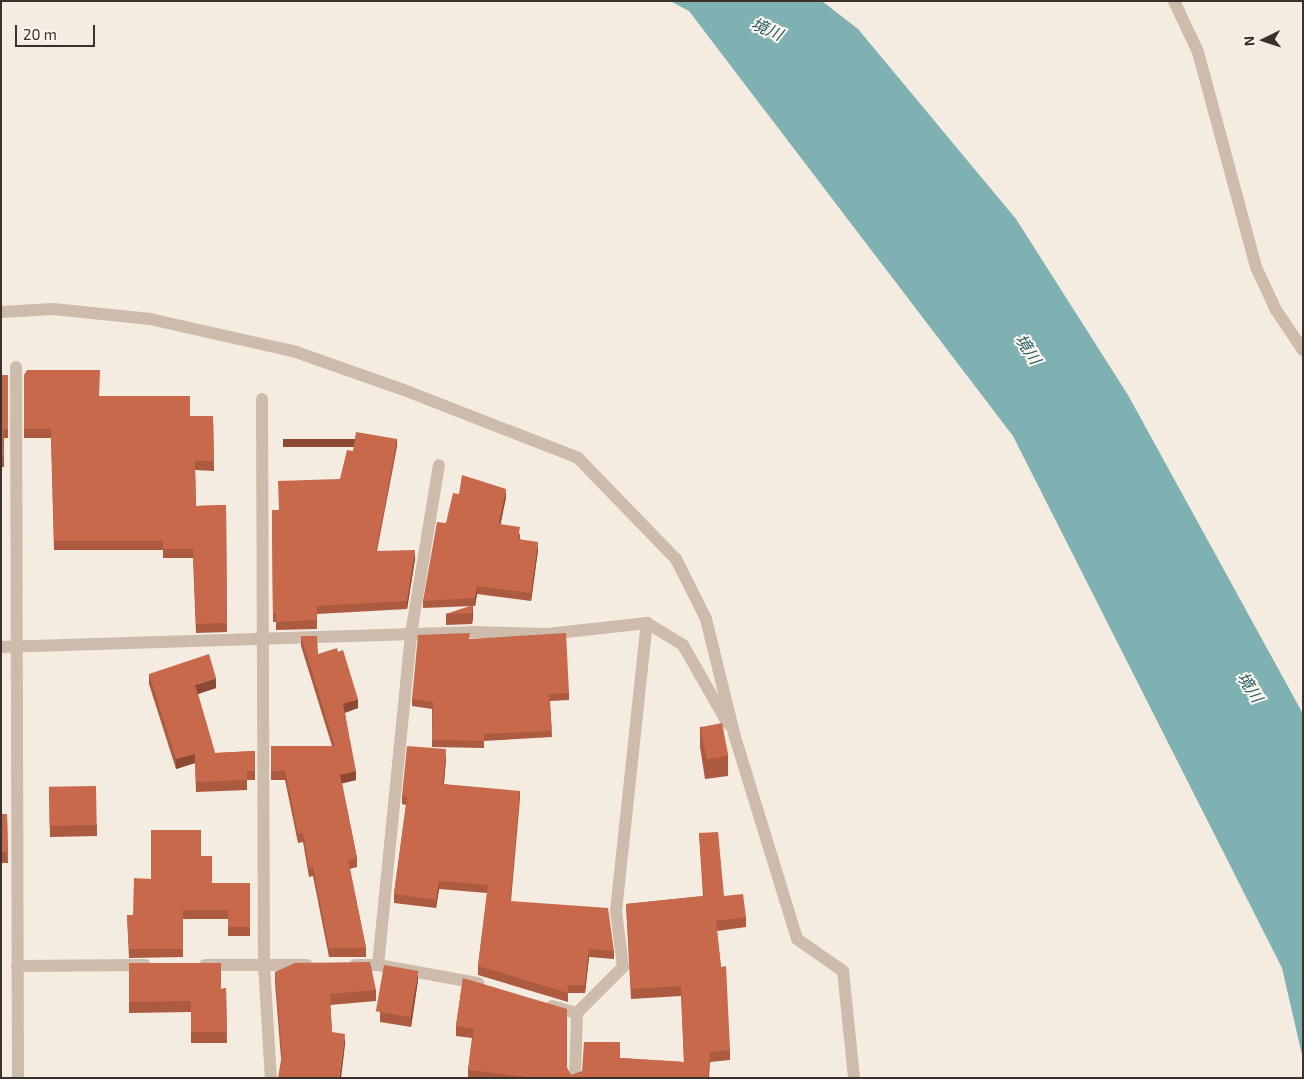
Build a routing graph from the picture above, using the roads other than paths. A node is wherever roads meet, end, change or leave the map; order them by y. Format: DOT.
graph roads {
  1 [pos="1174,1"];
  2 [pos="1,312"];
  3 [pos="1303,350"];
  4 [pos="16,367"];
  5 [pos="262,399"];
  6 [pos="438,465"];
  7 [pos="647,623"];
  8 [pos="411,634"];
  9 [pos="263,638"];
  10 [pos="1,647"];
  11 [pos="17,647"];
  12 [pos="735,737"];
  13 [pos="264,964"];
  14 [pos="155,965"];
  15 [pos="195,965"];
  16 [pos="321,965"];
  17 [pos="340,965"];
  18 [pos="378,965"];
  19 [pos="18,966"];
  20 [pos="493,988"];
  21 [pos="540,1002"];
  22 [pos="577,1013"];
  23 [pos="18,1078"];
  24 [pos="271,1078"];
  25 [pos="575,1078"];
  26 [pos="854,1078"];
  1 -- 3 [label="street"];
  2 -- 12 [label="street"];
  4 -- 11 [label="street"];
  5 -- 9 [label="street"];
  6 -- 8 [label="street"];
  7 -- 8 [label="street"];
  7 -- 12 [label="street"];
  7 -- 22 [label="street"];
  8 -- 9 [label="street"];
  8 -- 18 [label="street"];
  9 -- 11 [label="street"];
  9 -- 13 [label="street"];
  10 -- 11 [label="street"];
  11 -- 19 [label="street"];
  12 -- 26 [label="street"];
  13 -- 15 [label="street"];
  13 -- 16 [label="street"];
  13 -- 24 [label="street"];
  14 -- 19 [label="street"];
  17 -- 18 [label="street"];
  18 -- 20 [label="street"];
  19 -- 23 [label="street"];
  21 -- 22 [label="street"];
  22 -- 25 [label="street"];
}
